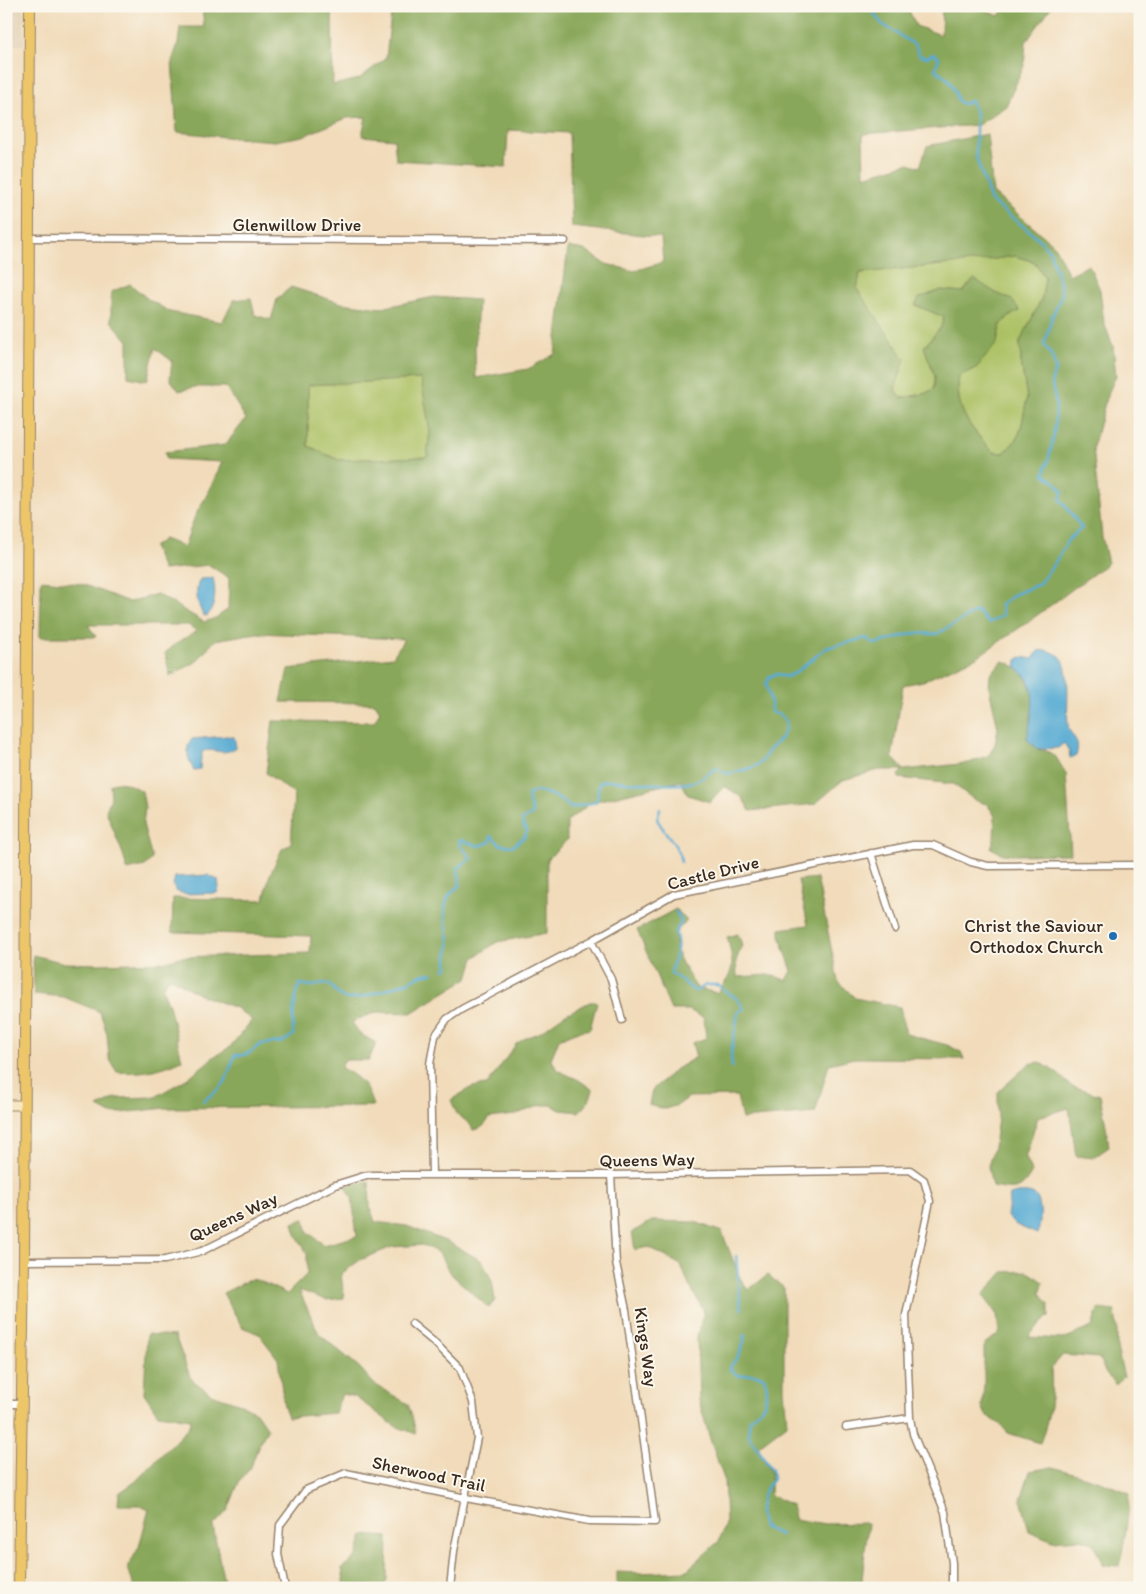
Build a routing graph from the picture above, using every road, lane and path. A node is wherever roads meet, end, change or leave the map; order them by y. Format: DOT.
graph roads {
  1 [pos="30,6"];
  2 [pos="28,238"];
  3 [pos="565,242"];
  4 [pos="871,853"];
  5 [pos="1140,864"];
  6 [pos="895,930"];
  7 [pos="591,941"];
  8 [pos="622,1020"];
  9 [pos="6,1105"];
  10 [pos="24,1105"];
  11 [pos="432,1175"];
  12 [pos="611,1175"];
  13 [pos="24,1261"];
  14 [pos="412,1324"];
  15 [pos="6,1404"];
  16 [pos="21,1404"];
  17 [pos="910,1418"];
  18 [pos="846,1427"];
  19 [pos="466,1498"];
  20 [pos="655,1522"];
  21 [pos="19,1588"];
  22 [pos="285,1588"];
  23 [pos="450,1588"];
  24 [pos="952,1588"];
  1 -- 2 [label="main road"];
  2 -- 3 [label="street, Glenwillow Drive"];
  2 -- 10 [label="main road"];
  4 -- 5 [label="street, Castle Drive"];
  4 -- 6 [label="street"];
  4 -- 7 [label="street, Castle Drive"];
  7 -- 8 [label="street"];
  7 -- 11 [label="street, Castle Drive"];
  9 -- 10 [label="street"];
  10 -- 13 [label="main road"];
  11 -- 12 [label="street, Queens Way"];
  11 -- 13 [label="street, Queens Way"];
  12 -- 17 [label="street, Queens Way"];
  12 -- 20 [label="street, Kings Way"];
  13 -- 16 [label="main road"];
  14 -- 19 [label="street"];
  15 -- 16 [label="street"];
  16 -- 21 [label="main road"];
  17 -- 18 [label="street"];
  17 -- 24 [label="street, Queens Way"];
  19 -- 20 [label="street, Sherwood Trail"];
  19 -- 22 [label="street, Sherwood Trail"];
  19 -- 23 [label="street"];
}
